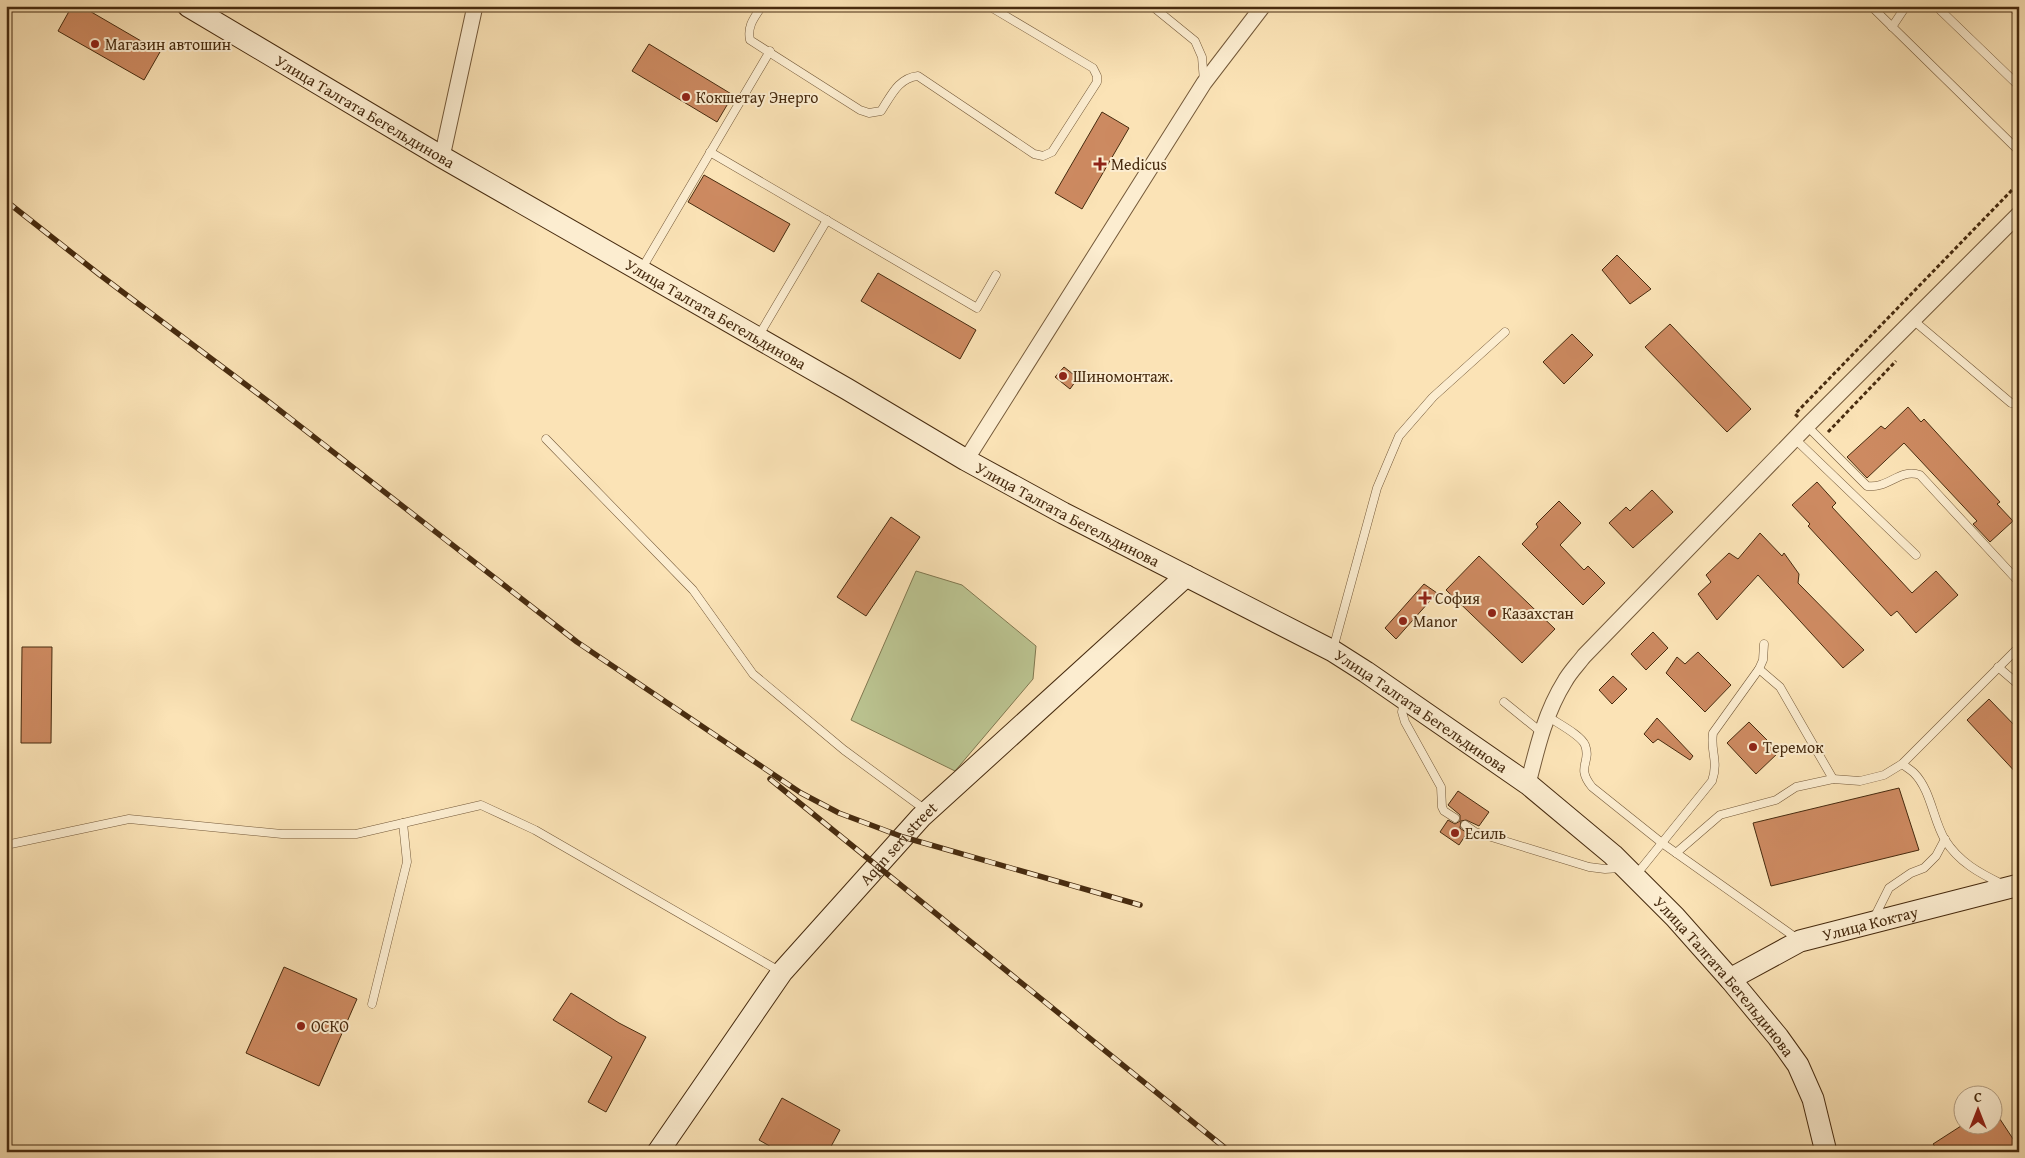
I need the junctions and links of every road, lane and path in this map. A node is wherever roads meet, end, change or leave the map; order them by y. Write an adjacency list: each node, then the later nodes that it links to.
1 (188, 6): 18 (street, Улица Талгата Бегельдинова)
2 (474, 6): 18 (street)
3 (762, 6): 13 (lane)
4 (989, 6): 13 (lane)
5 (1152, 6): 14 (lane)
6 (1263, 6): 14 (street)
7 (1871, 6): 12 (lane)
8 (1906, 6): 12 (lane)
9 (1936, 6): 15 (lane)
10 (2012, 6): 11 (lane)
11 (2019, 14)
12 (1892, 27): 16 (lane)
13 (770, 51): 17 (lane)
14 (1204, 83): 31 (street)
15 (2019, 86)
16 (2019, 151)
17 (710, 152): 21 (lane); 22 (lane)
18 (442, 157): 22 (street, Улица Талгата Бегельдинова)
19 (2019, 196): 28 (path)
20 (2019, 214): 24 (street)
21 (827, 220): 23 (lane); 26 (lane)
22 (640, 272): 26 (street, Улица Талгата Бегельдинова)
23 (996, 276)
24 (1913, 320): 27 (lane); 28 (street)
25 (1505, 332): 37 (lane)
26 (757, 338): 31 (street, Улица Талгата Бегельдинова)
27 (2019, 405)
28 (1807, 426): 30 (street); 34 (lane)
29 (546, 439): 48 (lane)
30 (1795, 439): 32 (lane); 43 (street)
31 (966, 460): 33 (street, Улица Талгата Бегельдинова)
32 (1916, 556)
33 (1186, 576): 37 (street, Улица Талгата Бегельдинова); 48 (street, Aqan seri street)
34 (2019, 582)
35 (1764, 644): 39 (lane)
36 (2019, 647): 38 (lane)
37 (1333, 651): 41 (street, Улица Талгата Бегельдинова)
38 (1998, 667): 40 (lane); 45 (lane)
39 (1759, 669): 46 (lane); 53 (lane)
40 (2019, 686)
41 (1404, 698): 47 (street, Улица Талгата Бегельдинова); 49 (lane)
42 (1504, 702): 44 (lane)
43 (1547, 716): 44 (street); 53 (lane)
44 (1541, 732): 47 (street)
45 (1902, 764): 46 (lane); 52 (lane)
46 (1833, 779): 55 (lane)
47 (1528, 784): 56 (street, Улица Талгата Бегельдинова)
48 (927, 812): 60 (street, Aqan seri street)
49 (1455, 818)
50 (404, 823): 54 (lane); 60 (lane); 62 (lane)
51 (1464, 825): 56 (lane)
52 (1945, 839): 57 (lane); 58 (lane)
53 (1662, 843): 55 (lane); 56 (lane)
54 (6, 845)
55 (1676, 853): 59 (lane)
56 (1630, 871): 61 (street, Улица Талгата Бегельдинова)
57 (2014, 886): 58 (street, Улица Коктау)
58 (1872, 922): 59 (street, Улица Коктау)
59 (1800, 941): 61 (street, Улица Коктау)
60 (782, 972): 63 (street, Aqan seri street)
61 (1730, 979): 64 (street, Улица Талгата Бегельдинова)
62 (372, 1004)
63 (658, 1152)
64 (1826, 1152)

